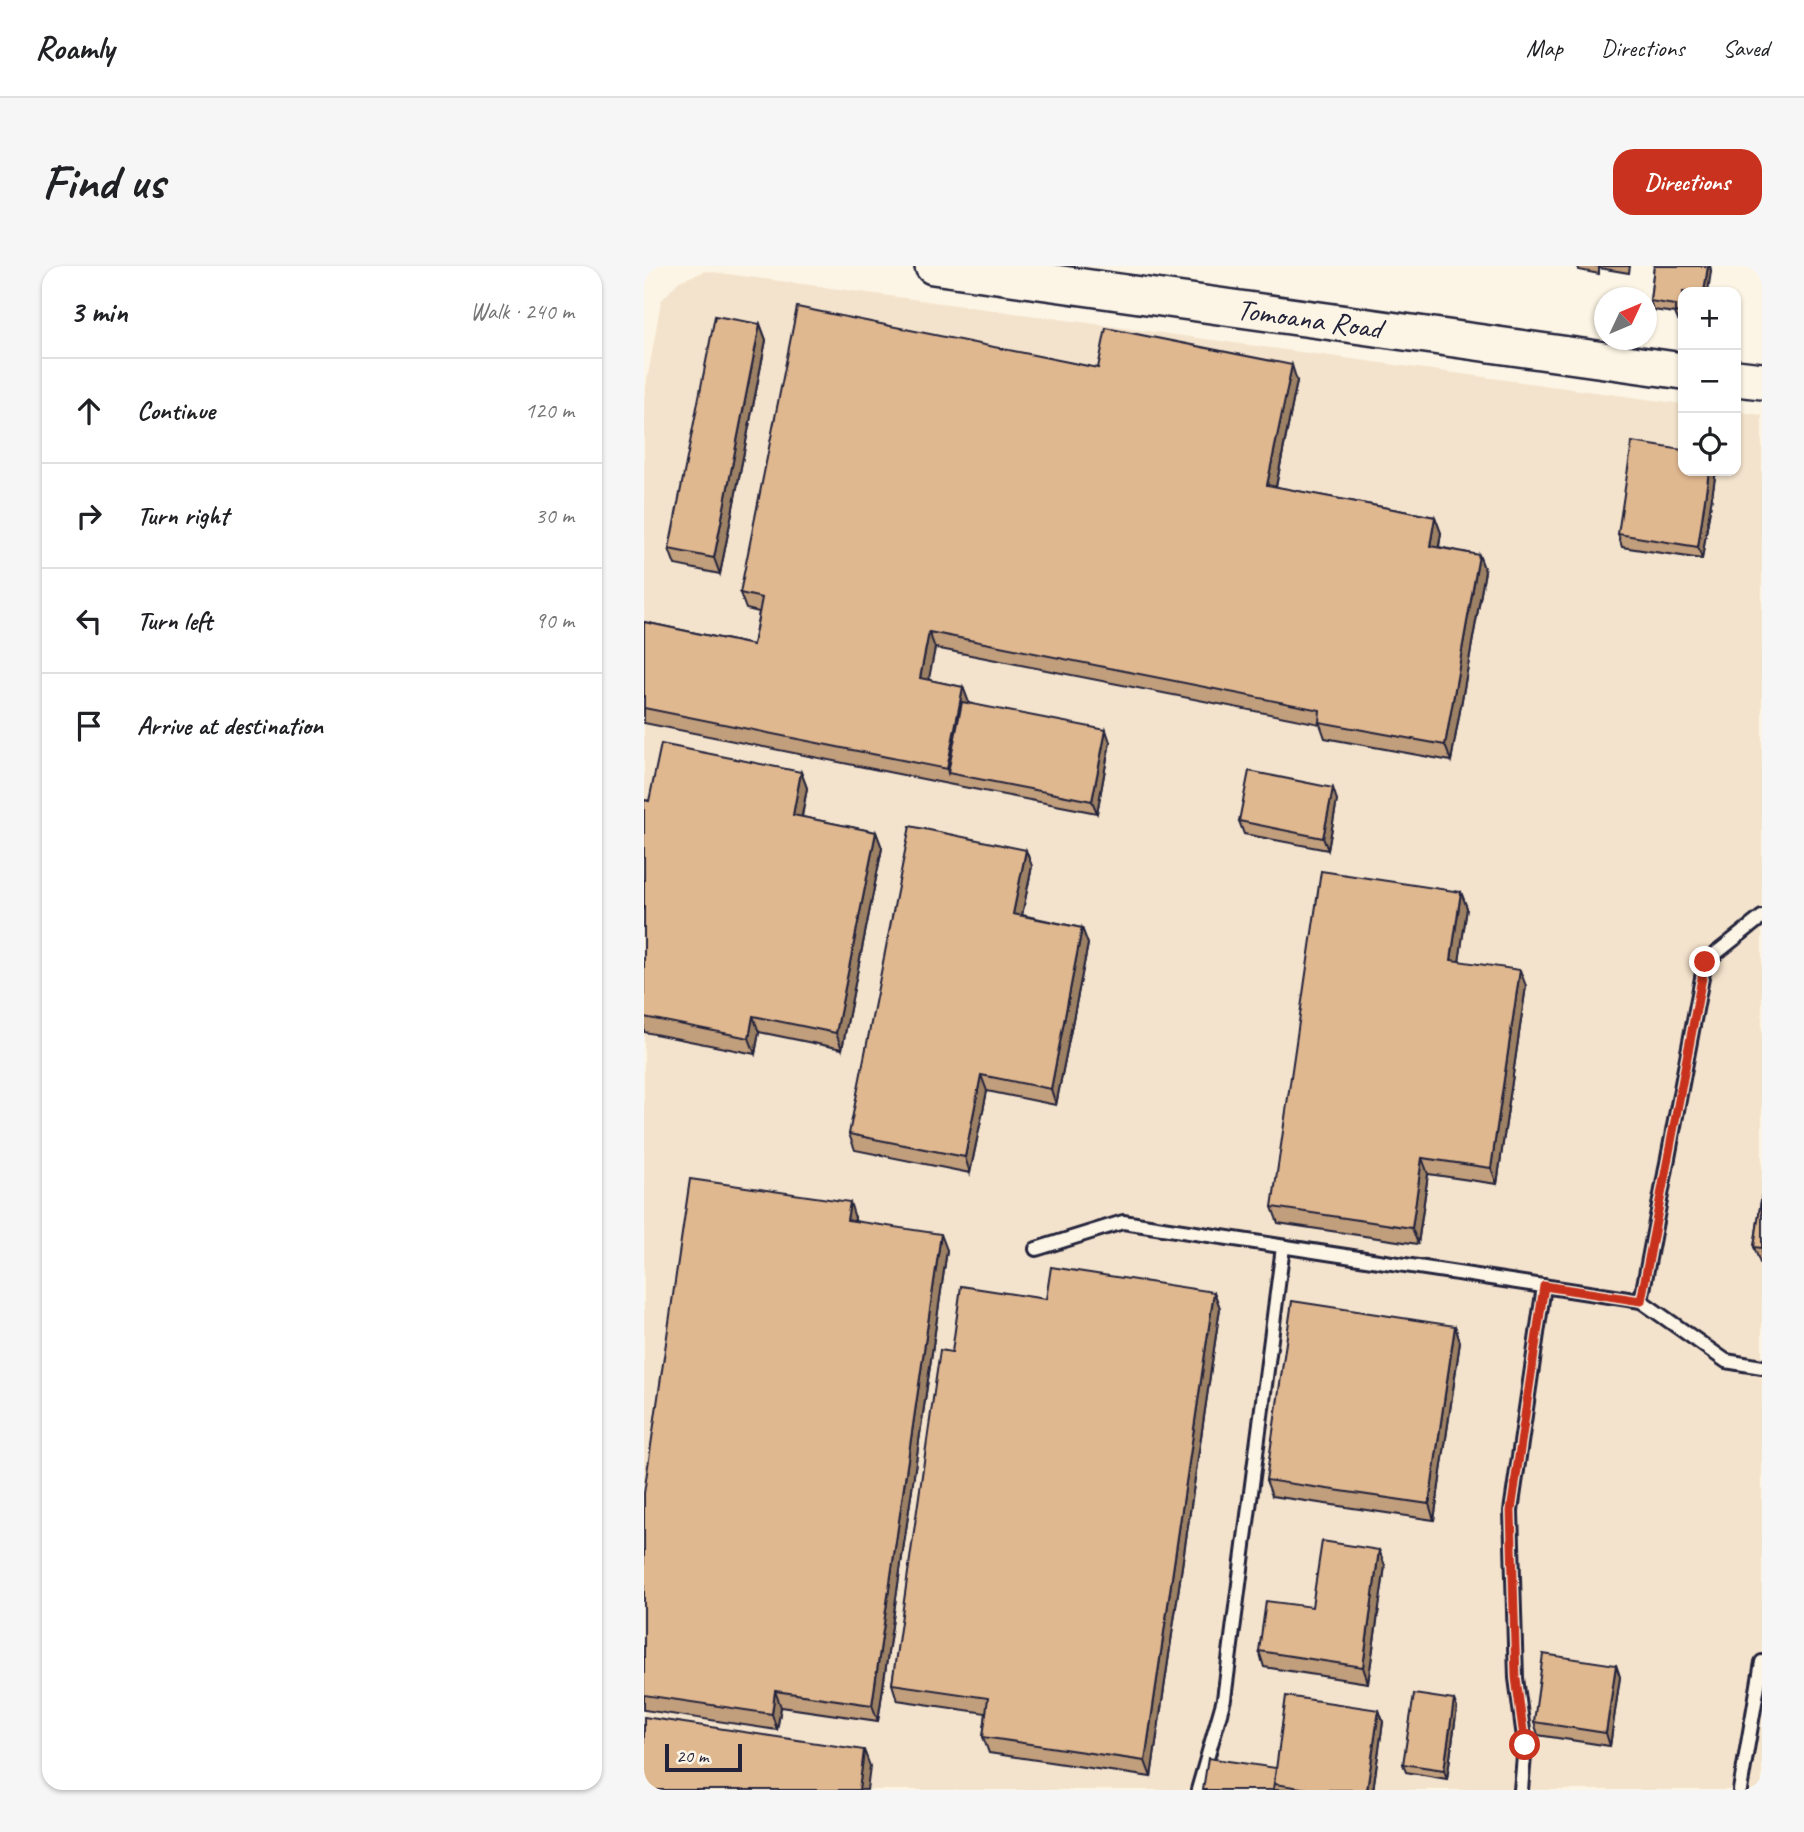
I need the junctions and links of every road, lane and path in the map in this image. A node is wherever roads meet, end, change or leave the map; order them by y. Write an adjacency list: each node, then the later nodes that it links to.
1 (933, 266): 2 (street, Tomoana Road)
2 (1678, 370)
3 (1741, 379): 4 (street)
4 (1762, 381)
5 (1762, 917): 9 (lane)
6 (1283, 1247): 7 (lane); 8 (lane); 12 (lane)
7 (1036, 1249)
8 (1544, 1286): 9 (lane); 13 (lane)
9 (1641, 1301): 10 (lane)
10 (1762, 1367)
11 (1762, 1662): 14 (lane)
12 (1198, 1790)
13 (1521, 1790)
14 (1740, 1790)

